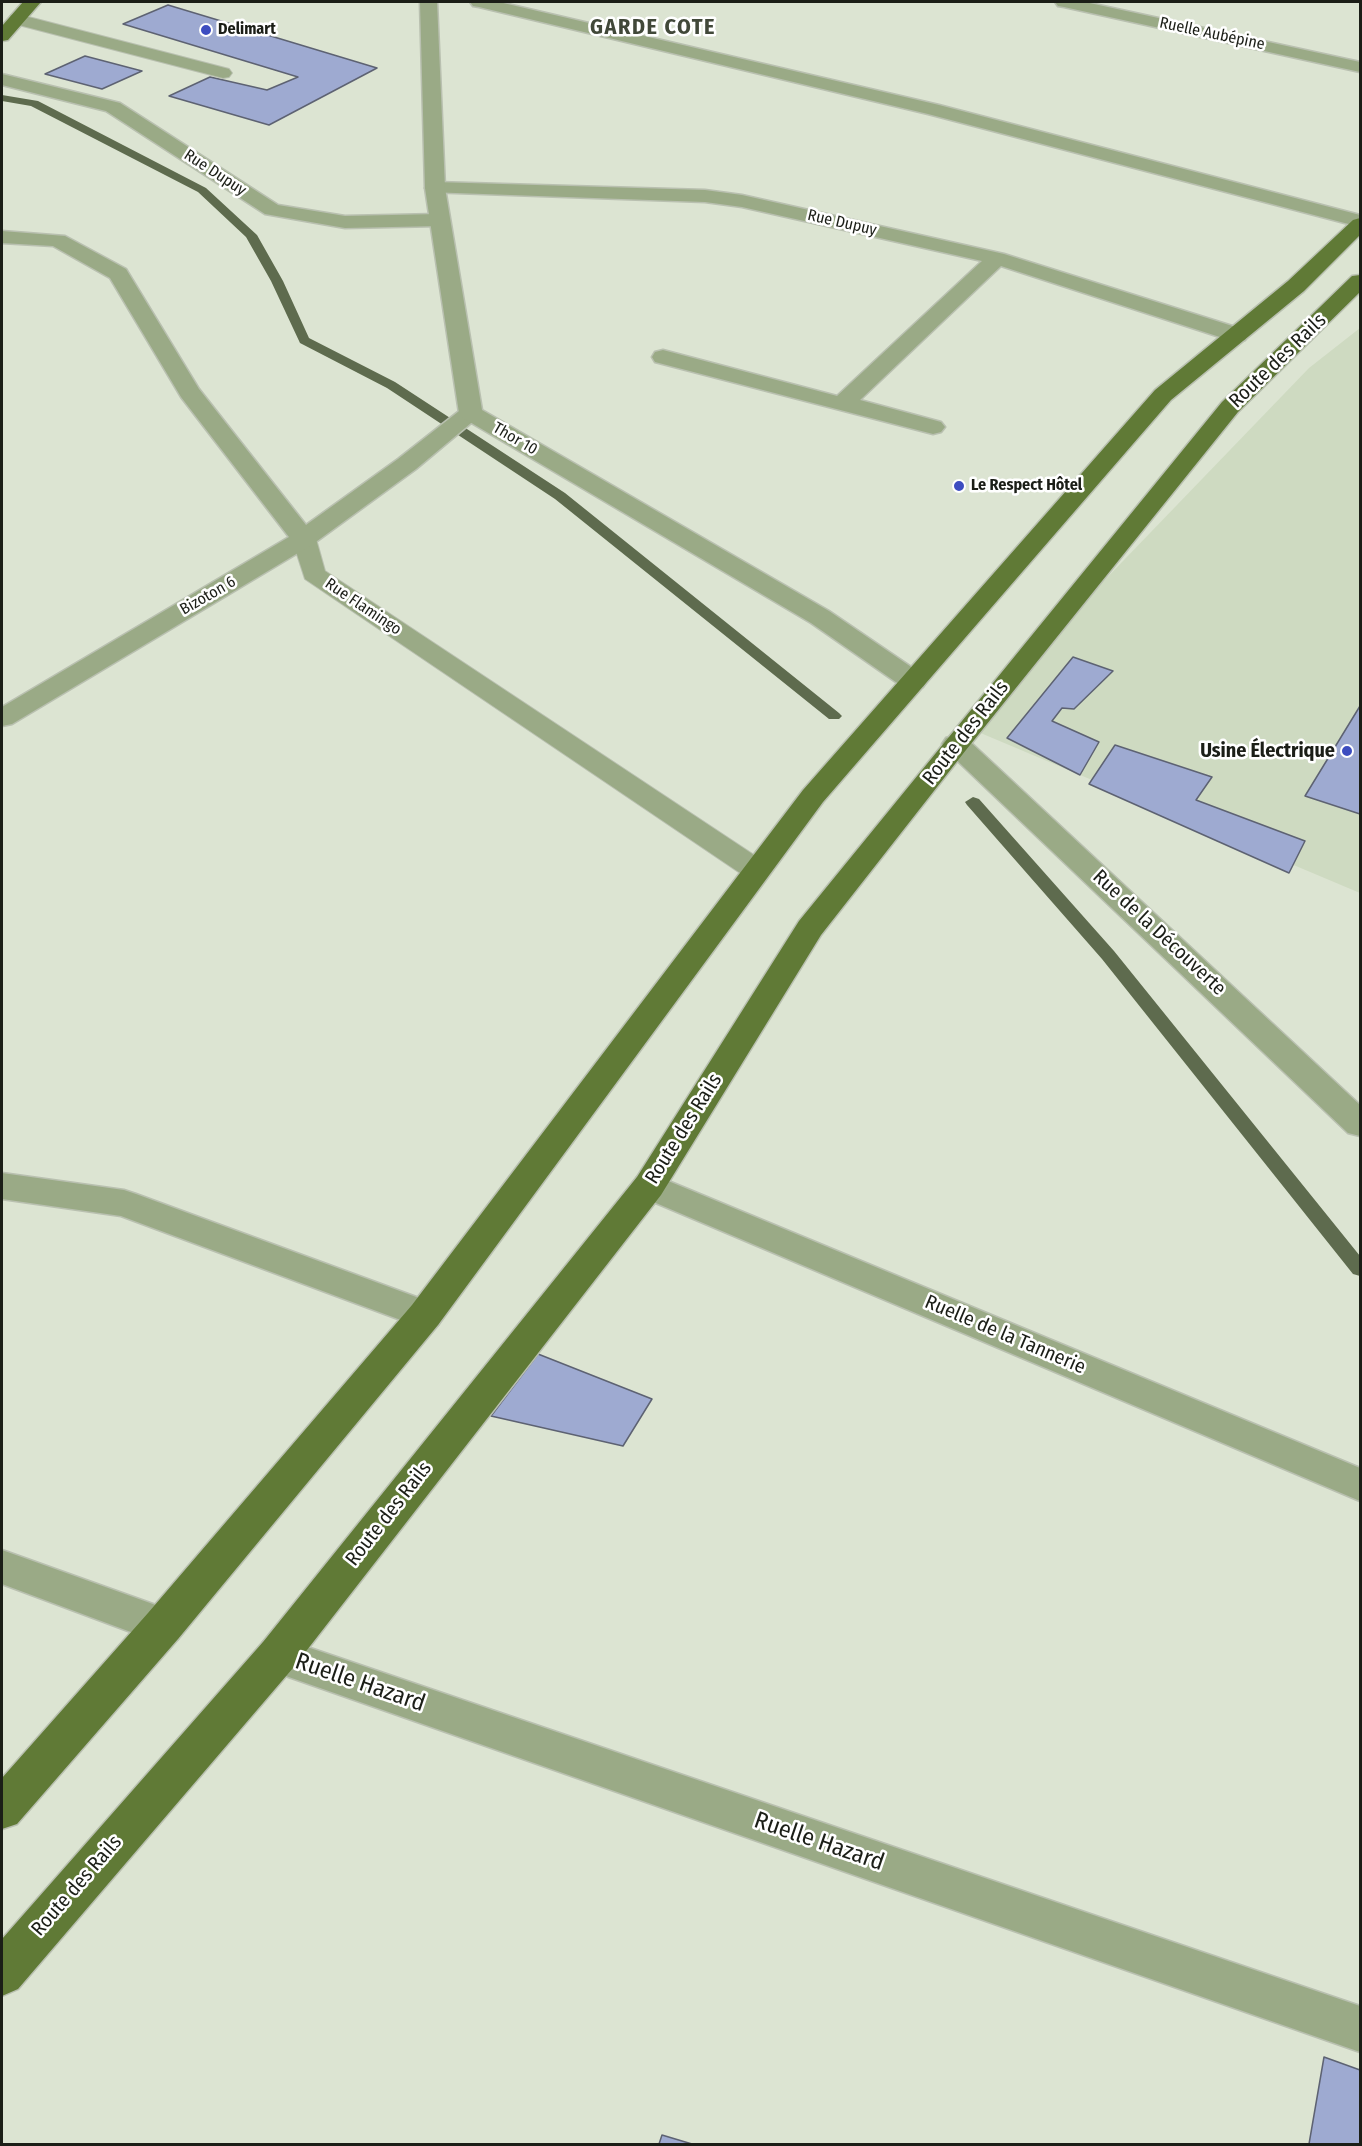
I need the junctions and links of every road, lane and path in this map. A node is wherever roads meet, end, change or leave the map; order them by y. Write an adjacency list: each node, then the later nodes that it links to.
1 (32, 2): 5 (main road)
2 (428, 2): 10 (street, Thor 10)
3 (479, 2): 12 (street)
4 (1064, 2): 7 (street, Ruelle Aubépine)
5 (16, 19): 6 (main road); 8 (lane)
6 (2, 36)
7 (1360, 67)
8 (223, 73)
9 (2, 80): 11 (street, Rue Dupuy)
10 (435, 188): 11 (street, Thor 10); 14 (street, Rue Dupuy)
11 (439, 220): 19 (street, Thor 10)
12 (1360, 222): 16 (main road)
13 (2, 237): 21 (street, Rue Flamingo)
14 (997, 258): 16 (street, Rue Dupuy); 18 (street)
15 (1360, 281): 24 (main road, Route des Rails)
16 (1237, 335): 22 (main road)
17 (663, 357): 18 (street)
18 (843, 404): 20 (street)
19 (471, 413): 21 (street, Bizoton 6); 22 (street, Thor 10)
20 (933, 427)
21 (304, 540): 23 (street, Bizoton 6); 25 (lane, Rue Flamingo)
22 (913, 681): 25 (main road)
23 (2, 718)
24 (956, 744): 26 (street, Rue de la Découverte); 28 (main road, Route des Rails)
25 (756, 870): 29 (main road)
26 (1359, 1121)
27 (2, 1186): 29 (street)
28 (649, 1186): 30 (street, Ruelle de la Tannerie); 33 (main road, Route des Rails)
29 (425, 1315): 32 (main road)
30 (1360, 1485)
31 (2, 1567): 32 (street)
32 (164, 1626): 34 (main road)
33 (278, 1655): 35 (main road, Route des Rails); 36 (street, Ruelle Hazard)
34 (2, 1809)
35 (2, 1973)
36 (1360, 2029)

